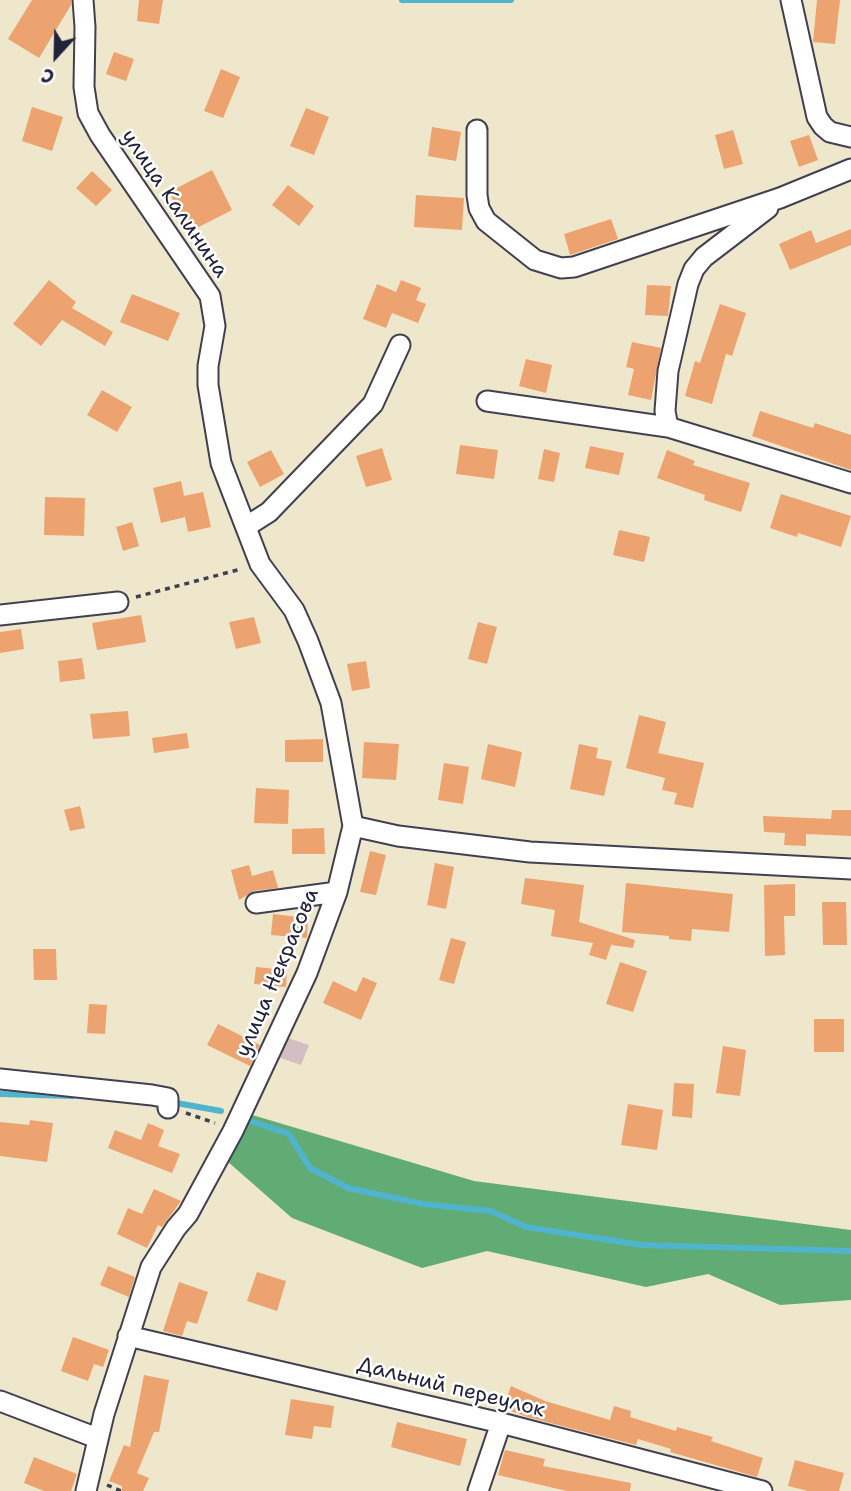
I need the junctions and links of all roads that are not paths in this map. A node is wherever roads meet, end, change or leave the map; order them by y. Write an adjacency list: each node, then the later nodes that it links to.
1 (83, 0): 11 (street, улица Калинина)
2 (791, 0): 4 (street)
3 (477, 130): 6 (street)
4 (851, 137)
5 (851, 169): 6 (street)
6 (780, 198): 9 (street)
7 (400, 345): 11 (street)
8 (487, 401): 9 (street)
9 (668, 426): 10 (street)
10 (851, 483)
11 (247, 526): 14 (street, улица Калинина)
12 (118, 602): 13 (street)
13 (0, 615)
14 (353, 827): 15 (street); 16 (street, улица Некрасова)
15 (851, 869)
16 (337, 892): 17 (street); 20 (street, улица Некрасова)
17 (256, 903)
18 (0, 1079): 19 (street)
19 (168, 1103)
20 (128, 1336): 22 (street, Дальний переулок); 23 (street, улица Некрасова)
21 (0, 1401): 23 (street)
22 (501, 1423): 25 (street); 26 (street, Дальний переулок)
23 (97, 1438): 24 (street, улица Некрасова)
24 (88, 1484)
25 (478, 1491)
26 (762, 1491)

